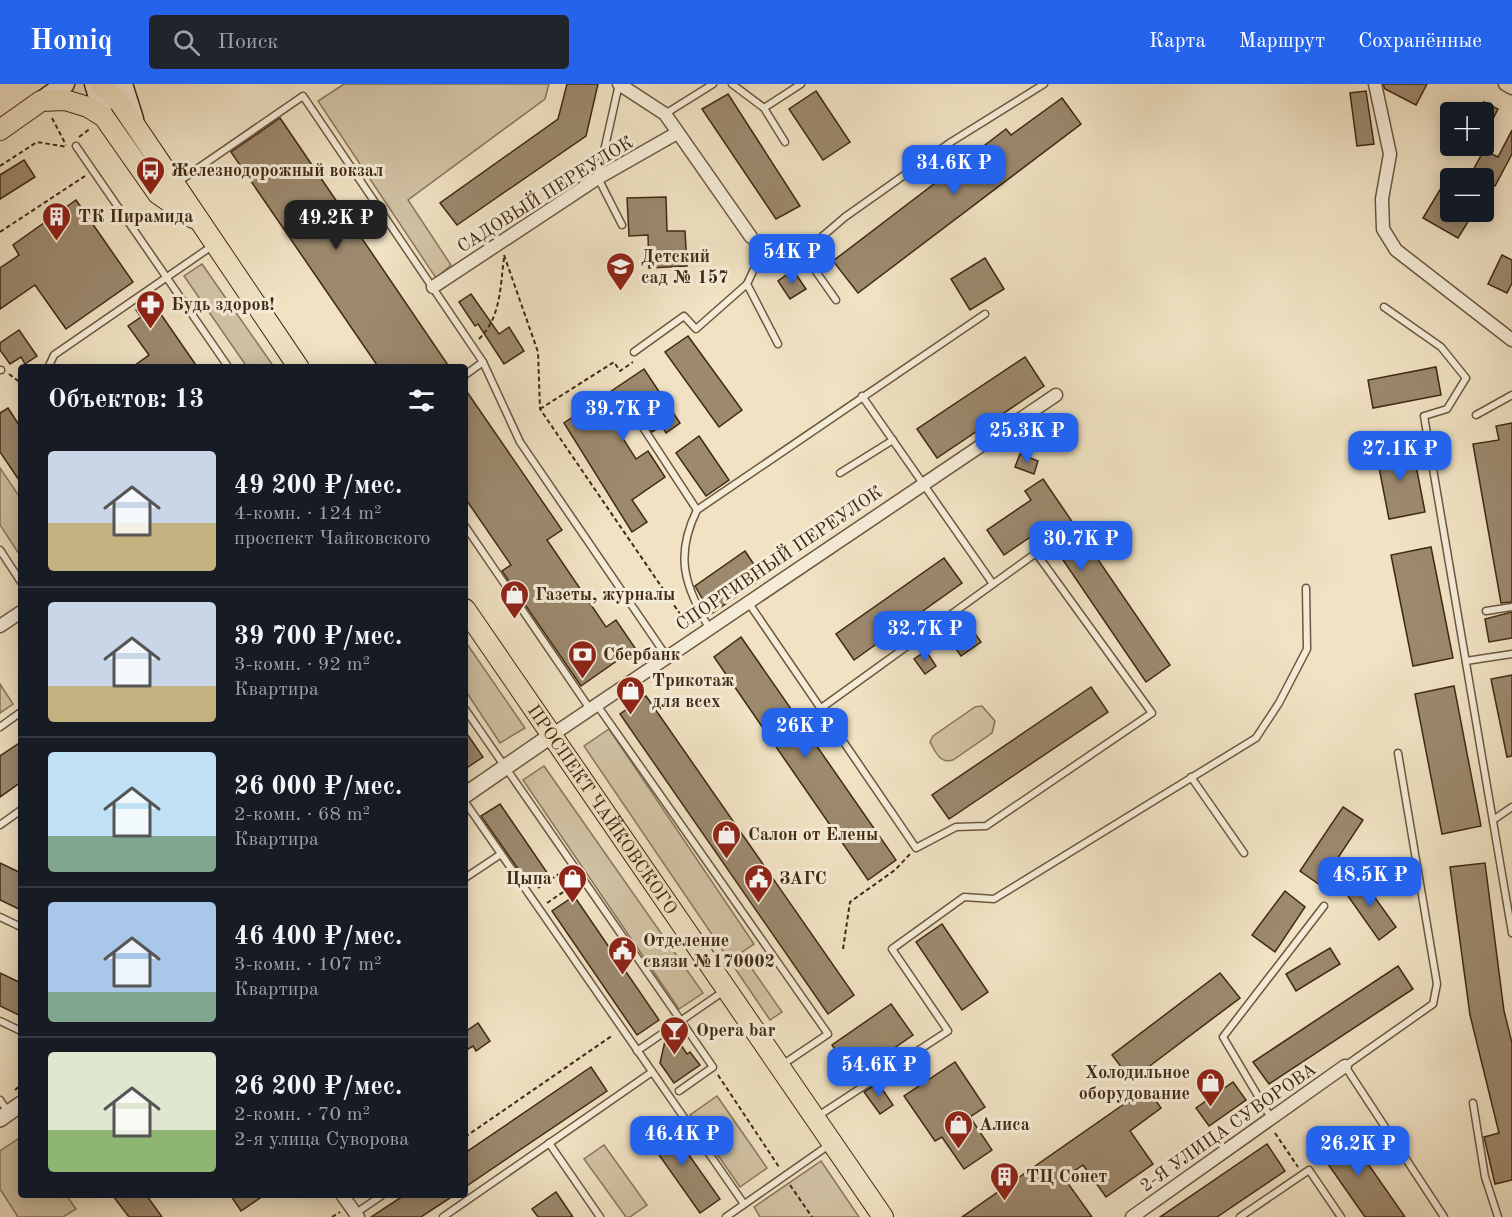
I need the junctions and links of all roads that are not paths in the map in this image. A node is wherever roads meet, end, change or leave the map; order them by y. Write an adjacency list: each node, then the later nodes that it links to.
1 (65, 84): 13 (main road)
2 (94, 84): 17 (main road)
3 (100, 84): 18 (main road)
4 (123, 84): 18 (main road)
5 (620, 84): 15 (street); 23 (lane)
6 (713, 84): 15 (lane)
7 (732, 84): 14 (lane)
8 (801, 84): 14 (lane)
9 (1044, 84): 29 (lane)
10 (1375, 84): 37 (street)
11 (1505, 84): 12 (street)
12 (1512, 88)
13 (43, 92): 16 (main road); 17 (main road); 19 (main road)
14 (764, 108): 21 (lane)
15 (665, 114): 20 (street)
16 (0, 115)
17 (104, 117): 25 (main road)
18 (137, 127): 24 (main road)
19 (0, 130)
20 (677, 133): 23 (street, САДОВЫЙ ПЕРЕУЛОК); 27 (street)
21 (785, 142)
22 (76, 146): 31 (lane)
23 (598, 178): 26 (lane); 33 (street, САДОВЫЙ ПЕРЕУЛОК)
24 (175, 184): 25 (main road); 33 (lane)
25 (202, 224): 28 (main road)
26 (622, 225)
27 (751, 237): 30 (lane)
28 (215, 243): 31 (lane); 43 (main road)
29 (803, 253): 30 (lane); 34 (lane)
30 (761, 254): 32 (lane)
31 (166, 277): 41 (lane); 42 (lane)
32 (747, 284): 38 (lane); 39 (lane)
33 (433, 287): 40 (lane)
34 (836, 300)
35 (1384, 307): 68 (lane)
36 (985, 314): 47 (lane)
37 (1512, 340)
38 (778, 344)
39 (634, 352)
40 (483, 362): 44 (lane); 67 (lane)
41 (50, 364)
42 (226, 364)
43 (296, 364)
44 (468, 373)
45 (1056, 395): 52 (street, СПОРТИВНЫЙ ПЕРЕУЛОК)
46 (1512, 395): 48 (lane)
47 (862, 396): 50 (lane); 53 (lane)
48 (1476, 415)
49 (642, 426): 53 (lane)
50 (893, 440): 51 (lane); 52 (lane)
51 (840, 473)
52 (923, 484): 57 (lane); 59 (street, СПОРТИВНЫЙ ПЕРЕУЛОК)
53 (698, 510): 65 (lane)
54 (468, 530): 69 (lane)
55 (0, 550): 56 (lane)
56 (18, 577)
57 (993, 584): 70 (lane); 70 (lane)
58 (1306, 588): 77 (lane)
59 (748, 602): 65 (street, СПОРТИВНЫЙ ПЕРЕУЛОК); 70 (lane)
60 (1512, 607): 61 (lane)
61 (1486, 610)
62 (468, 613): 74 (main road, ПРОСПЕКТ ЧАЙКОВСКОГО)
63 (18, 614): 64 (street)
64 (0, 626)
65 (709, 628): 67 (street, СПОРТИВНЫЙ ПЕРЕУЛОК)
66 (1512, 654): 68 (lane)
67 (667, 657): 69 (street, СПОРТИВНЫЙ ПЕРЕУЛОК)
68 (1466, 661): 82 (lane)
69 (593, 706): 74 (street, СПОРТИВНЫЙ ПЕРЕУЛОК); 97 (lane)
70 (820, 709)
71 (468, 713): 76 (lane)
72 (18, 714): 73 (lane)
73 (0, 727)
74 (552, 735): 76 (street, СПОРТИВНЫЙ ПЕРЕУЛОК); 91 (main road, ПРОСПЕКТ ЧАЙКОВСКОГО)
75 (1398, 753): 96 (lane)
76 (505, 767): 78 (street, СПОРТИВНЫЙ ПЕРЕУЛОК); 92 (lane)
77 (1191, 777): 84 (lane); 101 (lane)
78 (468, 793)
79 (468, 806): 85 (lane)
80 (1512, 807): 82 (lane)
81 (18, 812): 83 (lane)
82 (1493, 820): 90 (lane)
83 (0, 825)
84 (1244, 853)
85 (501, 854): 86 (lane); 95 (lane)
86 (468, 876)
87 (1324, 906): 102 (lane)
88 (0, 917): 89 (lane)
89 (18, 926)
90 (1512, 933)
91 (727, 989): 92 (lane); 97 (main road, ПРОСПЕКТ ЧАЙКОВСКОГО)
92 (681, 1021): 95 (lane); 99 (lane)
93 (0, 1022): 94 (lane)
94 (18, 1030)
95 (637, 1051): 98 (lane)
96 (1345, 1066): 102 (street, 2-Я УЛИЦА СУВОРОВА); 116 (lane)
97 (780, 1067): 101 (main road, ПРОСПЕКТ ЧАЙКОВСКОГО)
98 (652, 1072): 103 (lane); 107 (lane)
99 (679, 1091)
100 (1473, 1102): 117 (lane)
101 (815, 1118): 104 (main road, ПРОСПЕКТ ЧАЙКОВСКОГО)
102 (1271, 1118): 113 (street, 2-Я УЛИЦА СУВОРОВА)
103 (549, 1143): 109 (lane); 110 (lane)
104 (832, 1143): 107 (lane); 112 (main road, ПРОСПЕКТ ЧАЙКОВСКОГО)
105 (344, 1198): 108 (street)
106 (378, 1198): 108 (lane)
107 (744, 1204): 111 (lane)
108 (357, 1215)
109 (443, 1217)
110 (600, 1217)
111 (726, 1217)
112 (883, 1217)
113 (1132, 1217)
114 (1240, 1217): 115 (lane)
115 (1341, 1217)
116 (1444, 1217)
117 (1498, 1217)

